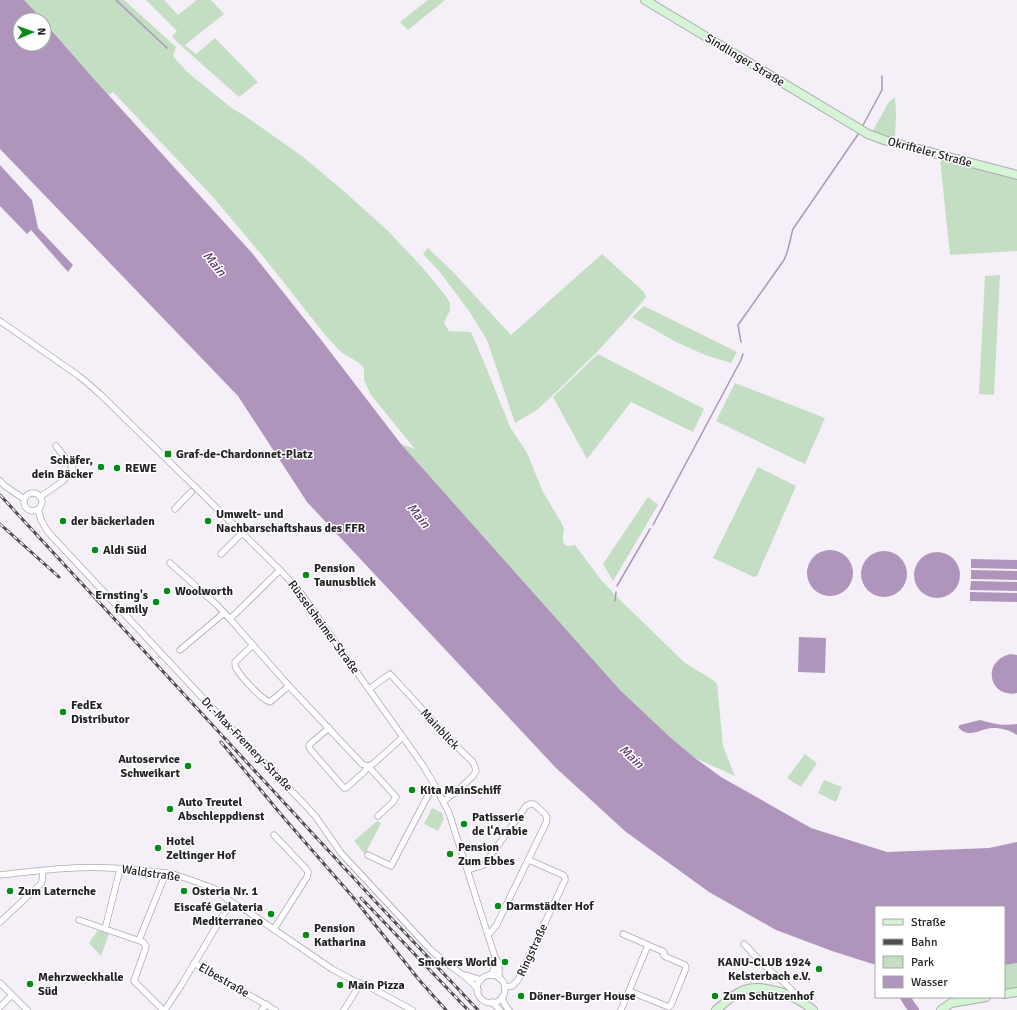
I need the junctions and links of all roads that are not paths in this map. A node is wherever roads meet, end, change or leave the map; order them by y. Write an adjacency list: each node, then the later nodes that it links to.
1 (645, 0): 2 (street, Sindlinger Straße)
2 (846, 121): 3 (street, Okrifteler Straße)
3 (1017, 175)
4 (0, 321): 12 (street, Rüsselsheimer Straße)
5 (56, 446): 8 (street)
6 (0, 481): 9 (street)
7 (191, 492): 11 (street)
8 (40, 498): 9 (street); 10 (street)
9 (24, 499): 10 (street)
10 (38, 509): 48 (street, Dr.-Max-Fremery-Straße)
11 (175, 509)
12 (242, 533): 13 (street); 15 (street, Rüsselsheimer Straße)
13 (221, 554)
14 (170, 562): 16 (street)
15 (280, 570): 17 (street); 21 (street, Rüsselsheimer Straße)
16 (224, 613): 17 (street); 19 (street)
17 (230, 619): 18 (street)
18 (253, 645): 20 (street); 20 (street)
19 (180, 650)
20 (289, 686): 22 (street)
21 (369, 689): 23 (street, Rüsselsheimer Straße); 26 (street, Mainblick)
22 (328, 728): 24 (street); 24 (street)
23 (403, 737): 24 (street); 25 (street, Rüsselsheimer Straße)
24 (368, 766): 27 (street)
25 (434, 784): 26 (street, Rüsselsheimer Straße); 29 (street)
26 (444, 801): 32 (street, Rüsselsheimer Straße)
27 (378, 816)
28 (274, 835): 40 (street)
29 (368, 855)
30 (529, 860): 32 (street); 42 (street); 54 (street, Ringstraße)
31 (120, 869): 33 (street, Waldstraße); 34 (street, Waldstraße); 39 (street)
32 (468, 870): 42 (street, Rüsselsheimer Straße)
33 (43, 871): 35 (street, Waldstraße); 38 (street)
34 (166, 873): 36 (street, Waldstraße); 43 (street)
35 (0, 875)
36 (231, 902): 40 (street, Waldstraße); 47 (street)
37 (79, 920): 39 (street)
38 (0, 922)
39 (105, 929): 43 (street)
40 (274, 929): 53 (street, Waldstraße)
41 (623, 934): 45 (street)
42 (488, 935): 46 (street, Rüsselsheimer Straße)
43 (139, 940): 67 (street)
44 (744, 944): 62 (street)
45 (648, 945): 56 (street); 56 (street)
46 (495, 957): 49 (street); 50 (street, Rüsselsheimer Straße)
47 (194, 963): 65 (street, Elbestraße); 67 (street)
48 (462, 973): 51 (street, Dr.-Max-Fremery-Straße); 55 (street, Dr.-Max-Fremery-Straße)
49 (488, 975): 50 (street); 51 (street)
50 (499, 978): 54 (street)
51 (481, 980): 55 (street)
52 (0, 983): 59 (street)
53 (360, 984): 69 (street); 70 (street, Waldstraße)
54 (505, 987): 60 (street)
55 (478, 990): 63 (street)
56 (629, 991): 73 (street)
57 (1017, 992): 58 (street)
58 (1005, 994)
59 (12, 995): 64 (street); 66 (street)
60 (502, 997): 63 (street); 72 (street)
61 (980, 998): 76 (street)
62 (799, 1001): 74 (street); 75 (street)
63 (492, 1002): 71 (street)
64 (0, 1007)
65 (264, 1007): 68 (street, Elbestraße)
66 (27, 1010)
67 (164, 1010)
68 (275, 1010)
69 (344, 1010)
70 (412, 1010)
71 (500, 1010)
72 (509, 1010)
73 (621, 1010)
74 (716, 1010)
75 (813, 1010)
76 (941, 1010)

